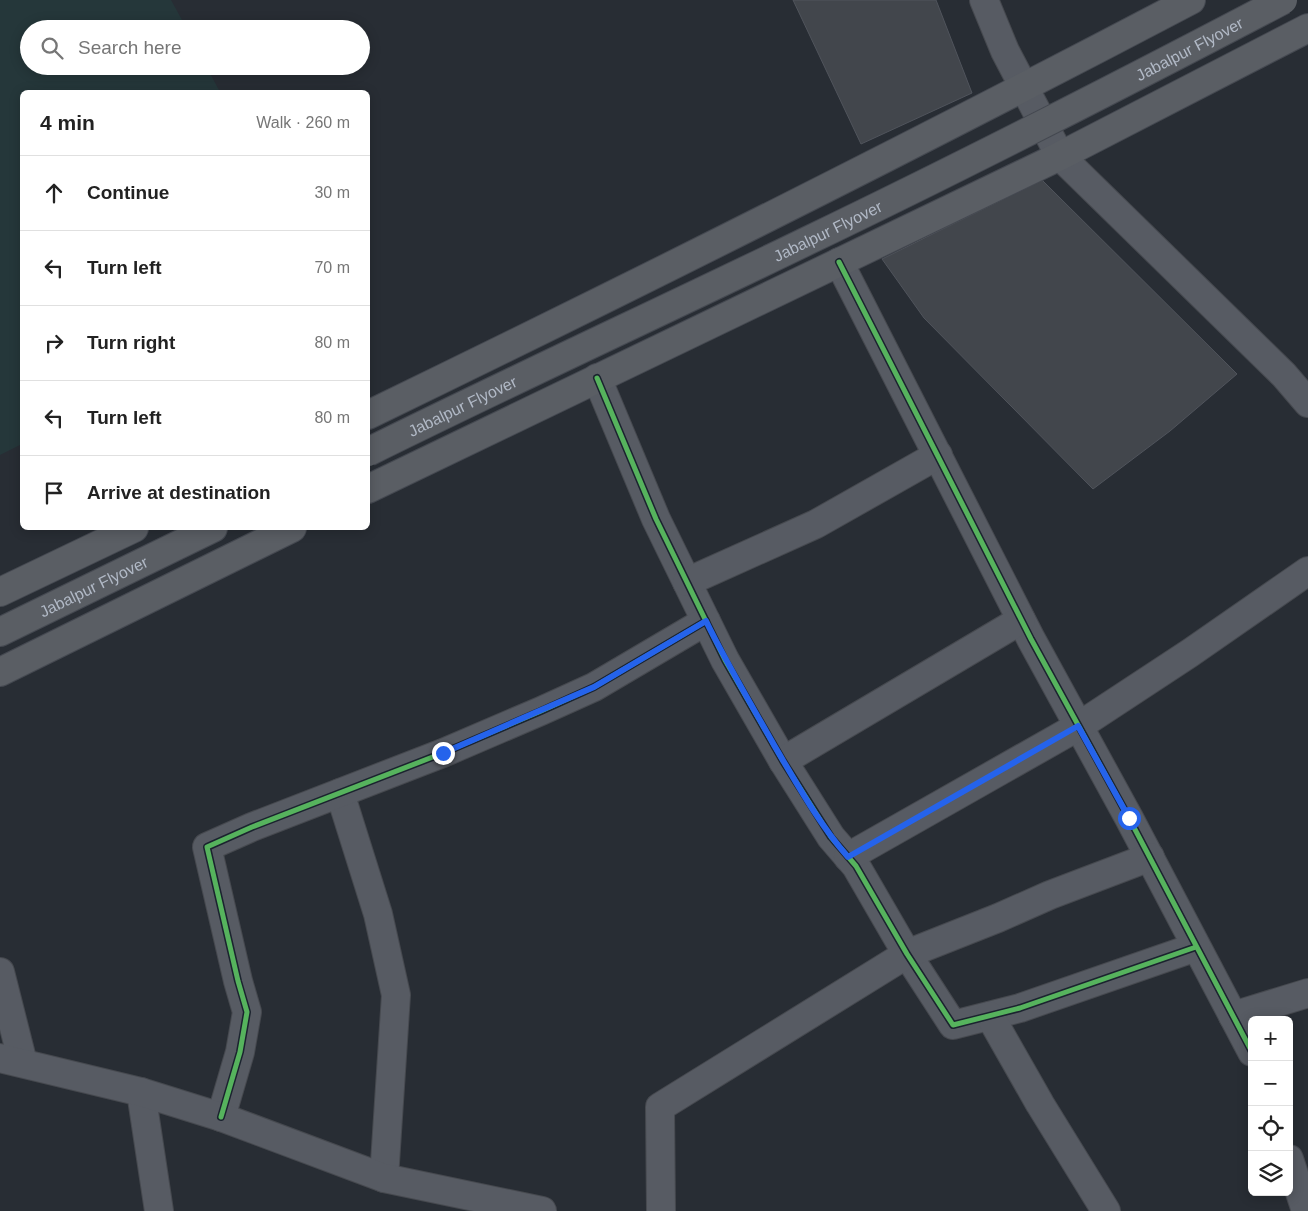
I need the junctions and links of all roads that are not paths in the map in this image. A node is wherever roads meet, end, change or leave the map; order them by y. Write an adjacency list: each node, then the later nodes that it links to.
1 (984, 0): 5 (street)
2 (1191, 0): 5 (main road)
3 (1282, 0): 11 (main road, Jabalpur Flyover, bridge)
4 (1308, 28): 6 (main road)
5 (1024, 87): 6 (street); 10 (main road)
6 (1060, 156): 7 (main road); 9 (street)
7 (839, 262): 8 (main road); 12 (street)
8 (597, 378): 13 (main road); 19 (street)
9 (1308, 403)
10 (379, 409): 13 (main road)
11 (370, 451)
12 (938, 455): 19 (street); 21 (street)
13 (417, 464): 14 (main road)
14 (370, 488)
15 (130, 530): 20 (main road)
16 (209, 530): 23 (main road, Jabalpur Flyover)
17 (288, 530): 24 (main road)
18 (1308, 571): 25 (street)
19 (687, 582): 22 (street)
20 (0, 592)
21 (1021, 620): 25 (street); 26 (street)
22 (706, 621): 26 (street); 27 (street)
23 (0, 632)
24 (0, 672)
25 (1078, 726): 28 (street); 29 (street)
26 (783, 761): 28 (street)
27 (340, 793): 39 (street); 41 (street)
28 (848, 857): 31 (street)
29 (1150, 857): 30 (street); 31 (street)
30 (1196, 947): 34 (street); 35 (street)
31 (907, 954): 34 (street); 44 (street)
32 (0, 972): 37 (street)
33 (1308, 993): 35 (street)
34 (990, 1016): 45 (street)
35 (1233, 1016): 36 (street)
36 (1248, 1044)
37 (11, 1060): 38 (street)
38 (141, 1092): 39 (street); 42 (street)
39 (222, 1117): 41 (street)
40 (1293, 1171): 46 (street)
41 (384, 1178): 43 (street)
42 (159, 1211)
43 (542, 1211)
44 (661, 1211)
45 (1106, 1211)
46 (1306, 1211)

